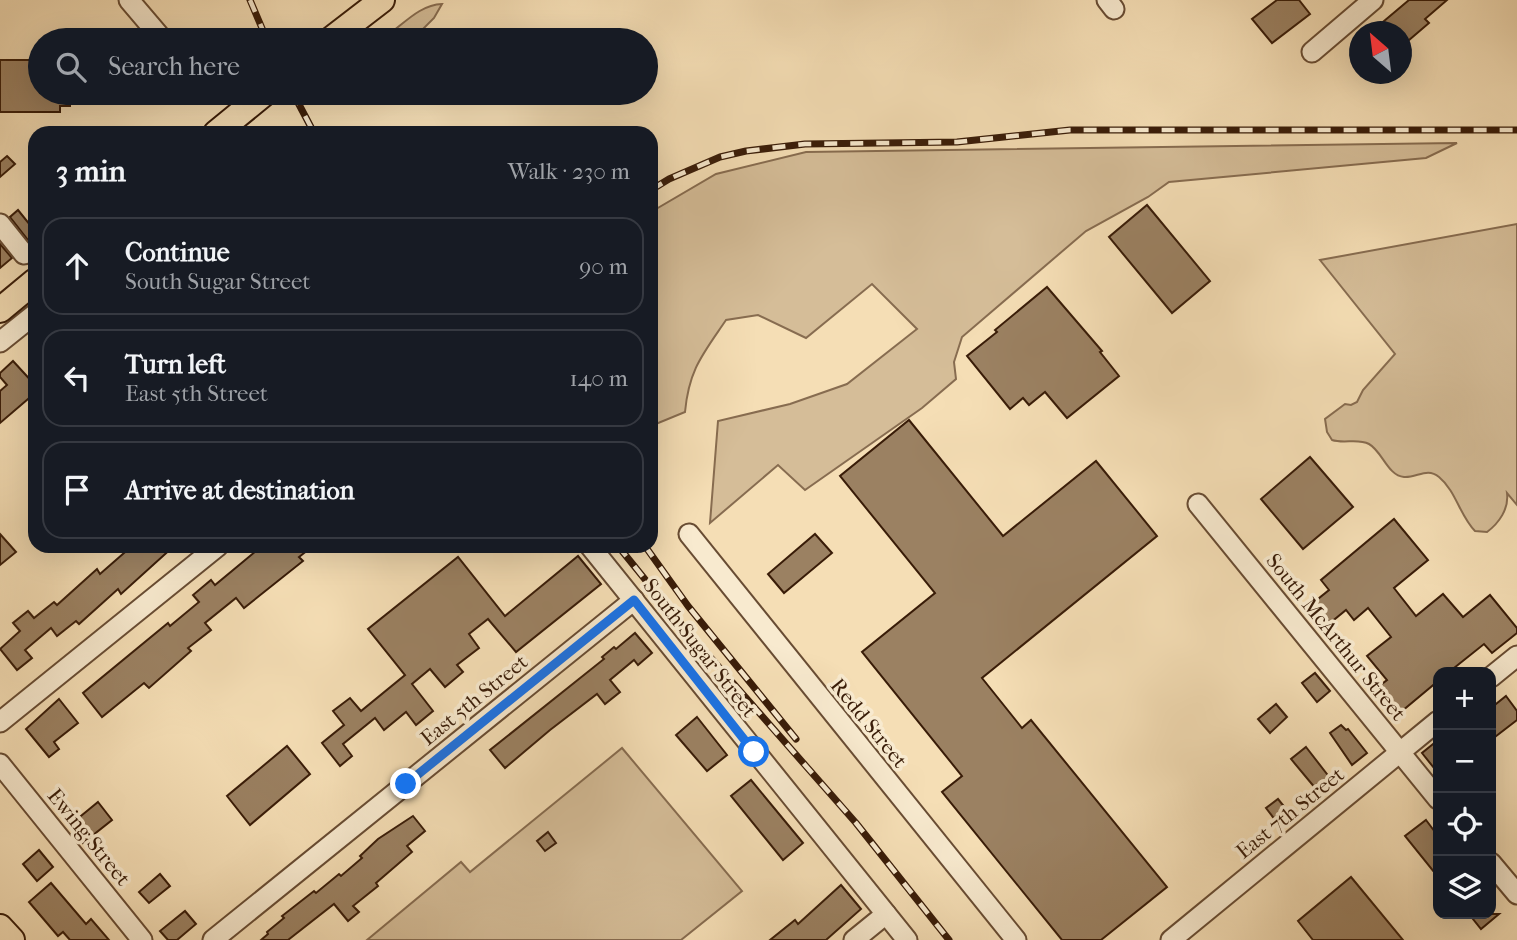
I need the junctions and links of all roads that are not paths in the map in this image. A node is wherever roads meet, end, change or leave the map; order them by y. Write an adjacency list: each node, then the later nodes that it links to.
1 (129, 0): 4 (street)
2 (382, 0): 5 (main road)
3 (1373, 0): 6 (street)
4 (153, 28)
5 (346, 28)
6 (1312, 52)
7 (250, 105): 8 (main road)
8 (225, 126)
9 (0, 224): 10 (street)
10 (24, 254)
11 (28, 287): 12 (main road)
12 (0, 310)
13 (28, 320): 14 (street)
14 (0, 342)
15 (1198, 504): 24 (street, South McArthur Street)
16 (689, 534): 36 (street, Redd Street)
17 (209, 553): 22 (street)
18 (596, 553): 19 (street, South Sugar Street)
19 (634, 600): 29 (street, South Sugar Street); 33 (street, East 5th Street)
20 (1517, 656): 21 (street)
21 (1496, 673)
22 (0, 722)
23 (1433, 725): 24 (street, East 7th Street)
24 (1399, 753): 26 (street, South McArthur Street); 37 (street, East 7th Street)
25 (0, 764): 32 (street, Ewing Street)
26 (1433, 793)
27 (1496, 869): 28 (street)
28 (1517, 894)
29 (886, 914): 34 (street); 35 (street, South Sugar Street)
30 (0, 927): 31 (main road)
31 (12, 940)
32 (142, 940)
33 (213, 940)
34 (854, 940)
35 (907, 940)
36 (1016, 940)
37 (1171, 940)

